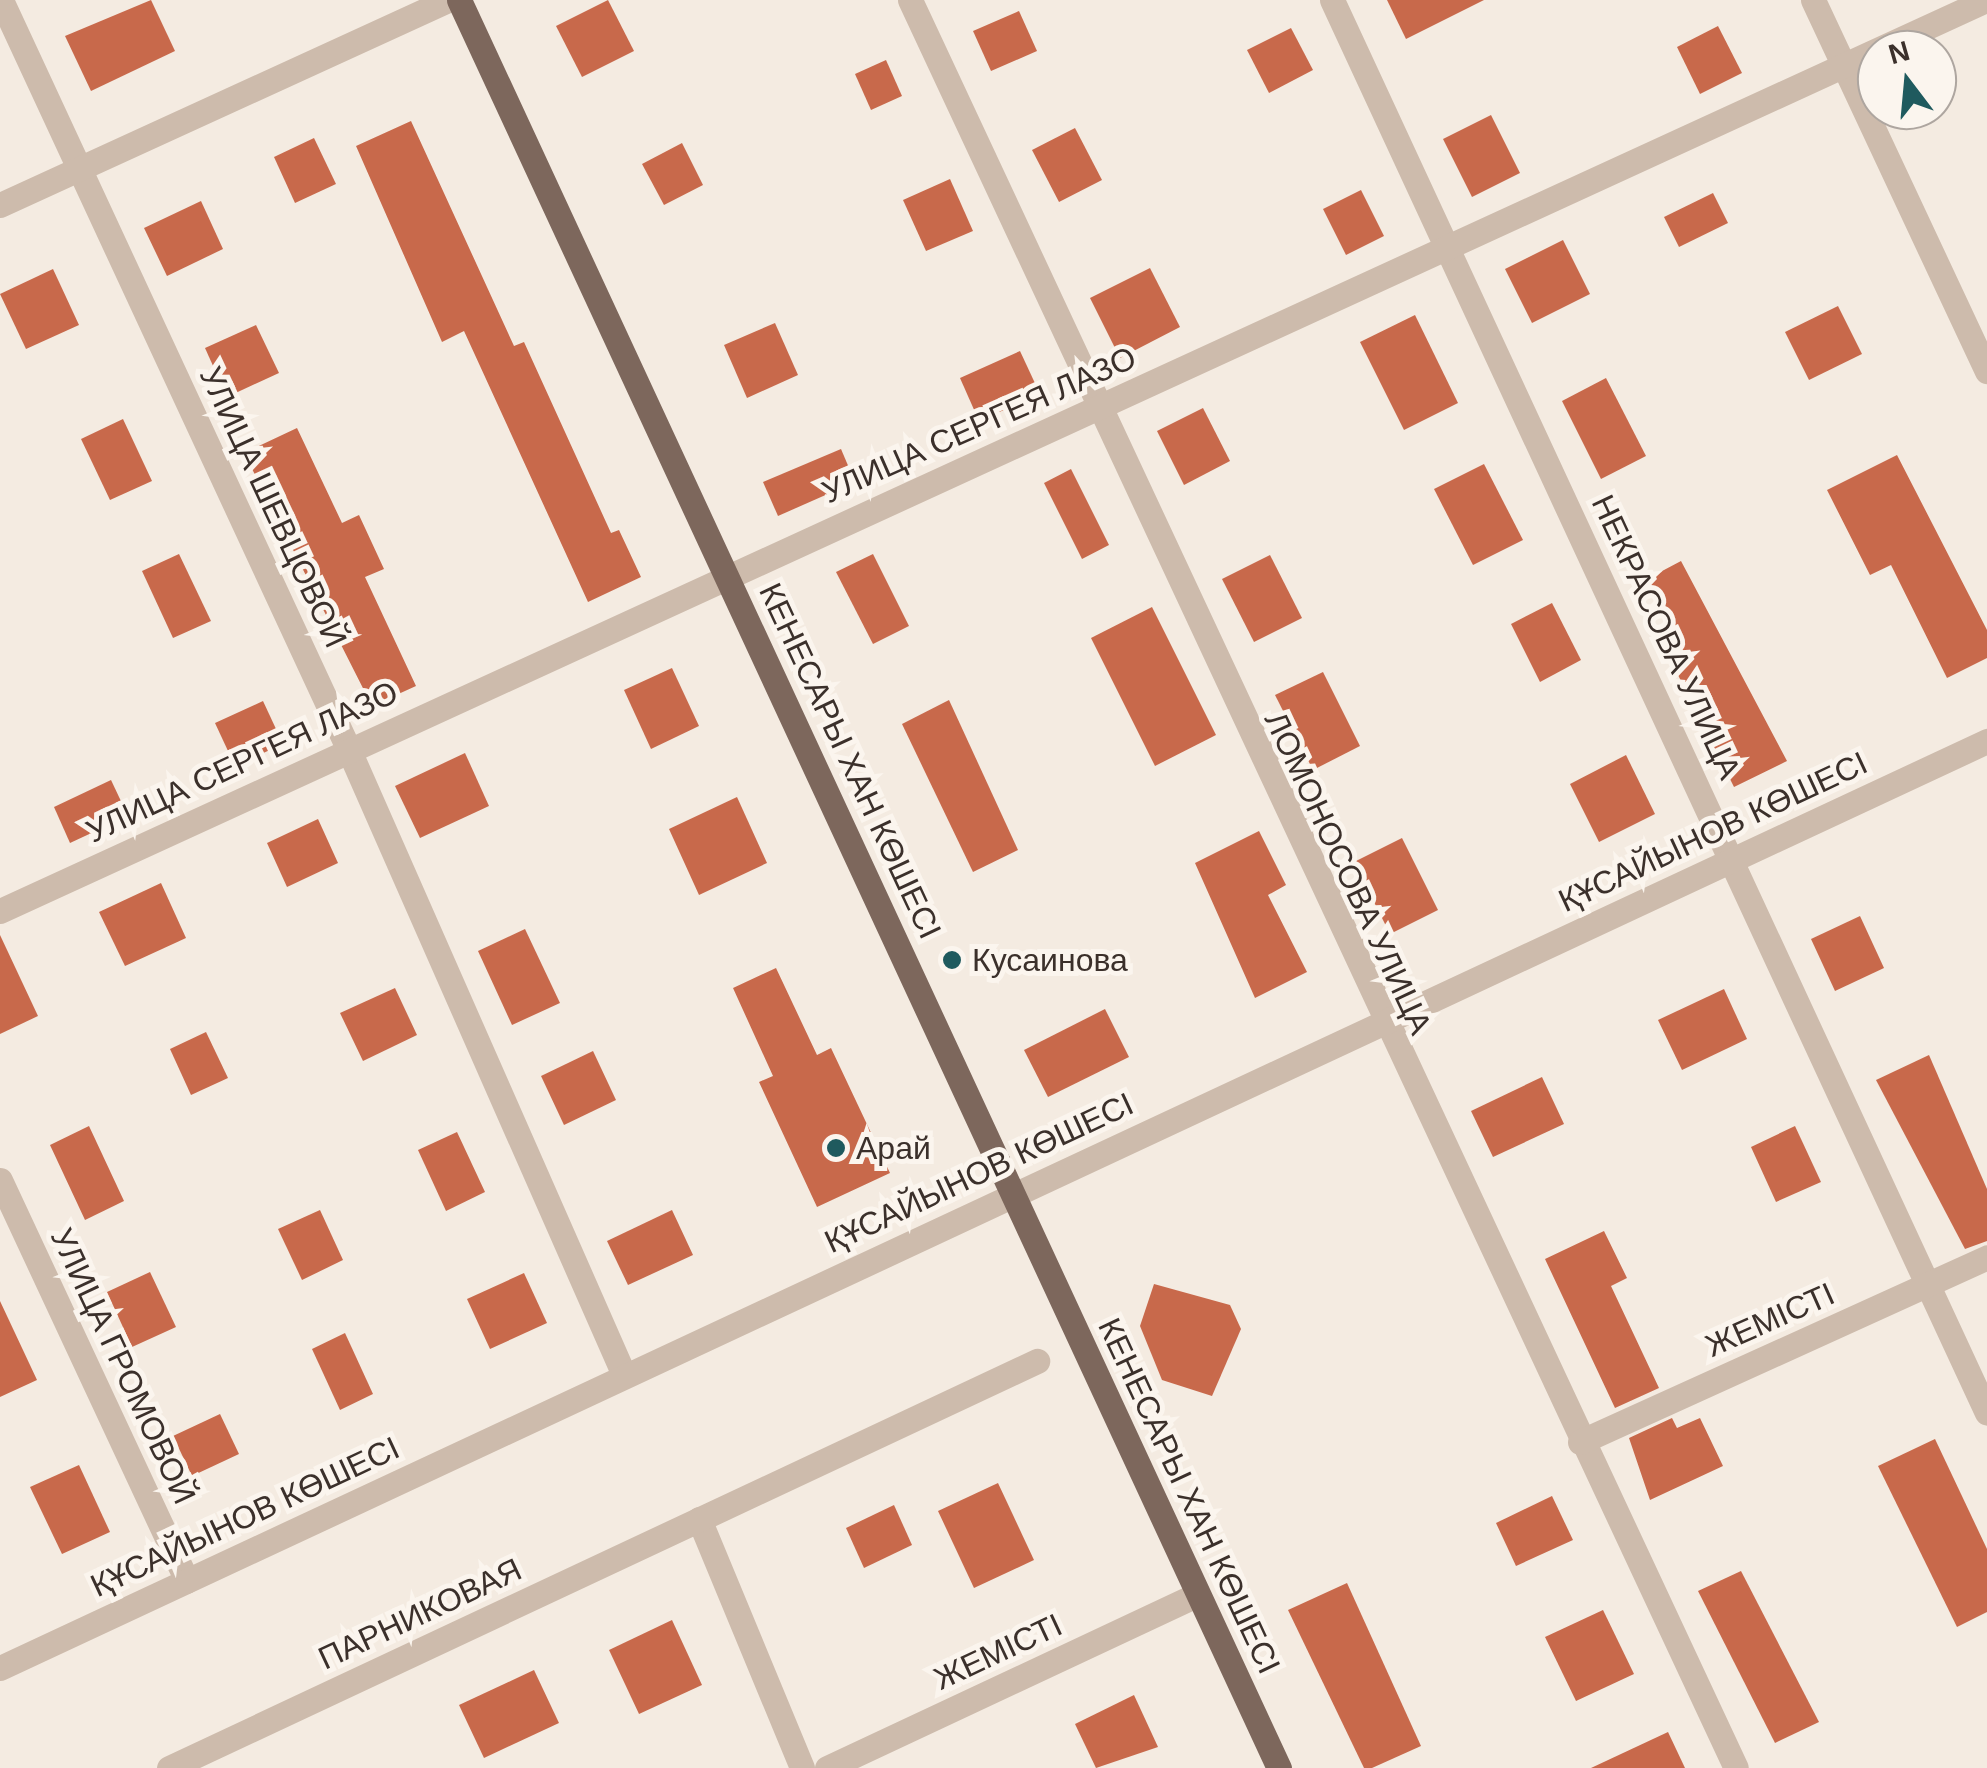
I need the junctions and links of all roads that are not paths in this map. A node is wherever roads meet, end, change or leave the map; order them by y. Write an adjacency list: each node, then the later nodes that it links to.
1 (1, 0): 9 (street, УЛИЦА ШЕВЦОВОЙ)
2 (448, 0): 9 (street)
3 (460, 0): 14 (main road, КЕНЕСАРЫ ХАН КӨШЕСІ)
4 (910, 0): 13 (street, ЛОМОНОСОВА УЛИЦА)
5 (1332, 0): 11 (street, НЕКРАСОВА УЛИЦА)
6 (1813, 0): 8 (street)
7 (1986, 0): 8 (street, УЛИЦА СЕРГЕЯ ЛАЗО)
8 (1844, 65): 11 (street, УЛИЦА СЕРГЕЯ ЛАЗО); 12 (street)
9 (81, 168): 10 (street); 16 (street, УЛИЦА ШЕВЦОВОЙ)
10 (0, 206)
11 (1446, 243): 13 (street, УЛИЦА СЕРГЕЯ ЛАЗО); 17 (street, НЕКРАСОВА УЛИЦА)
12 (1987, 372)
13 (1099, 410): 14 (street, УЛИЦА СЕРГЕЯ ЛАЗО); 19 (street, ЛОМОНОСОВА УЛИЦА)
14 (726, 571): 16 (street, УЛИЦА СЕРГЕЯ ЛАЗО); 21 (main road, КЕНЕСАРЫ ХАН КӨШЕСІ)
15 (1987, 741): 17 (street, ҚҰСАЙЫНОВ КӨШЕСІ)
16 (348, 748): 18 (street, УЛИЦА СЕРГЕЯ ЛАЗО); 25 (street, УЛИЦА ШЕВЦОВОЙ)
17 (1734, 858): 19 (street, ҚҰСАЙЫНОВ КӨШЕСІ); 23 (street, НЕКРАСОВА УЛИЦА)
18 (0, 911)
19 (1380, 1022): 21 (street, ҚҰСАЙЫНОВ КӨШЕСІ); 27 (street, ЛОМОНОСОВА УЛИЦА)
20 (0, 1180): 29 (street, УЛИЦА ГРОМОВОЙ)
21 (1014, 1191): 25 (street, ҚҰСАЙЫНОВ КӨШЕСІ); 30 (main road, КЕНЕСАРЫ ХАН КӨШЕСІ)
22 (1987, 1257): 23 (street, ЖЕМІСТІ)
23 (1928, 1284): 26 (street, НЕКРАСОВА УЛИЦА); 27 (street, ЖЕМІСТІ)
24 (1036, 1361): 28 (street, ПАРНИКОВАЯ)
25 (624, 1375): 29 (street, ҚҰСАЙЫНОВ КӨШЕСІ)
26 (1987, 1413)
27 (1580, 1442): 36 (street, ЛОМОНОСОВА УЛИЦА)
28 (699, 1519): 32 (street, ПАРНИКОВАЯ); 33 (street)
29 (187, 1580): 31 (street, ҚҰСАЙЫНОВ КӨШЕСІ)
30 (1197, 1596): 34 (street, ЖЕМІСТІ); 35 (main road, КЕНЕСАРЫ ХАН КӨШЕСІ)
31 (0, 1668)
32 (168, 1768)
33 (802, 1768)
34 (826, 1768)
35 (1279, 1768)
36 (1736, 1768)

